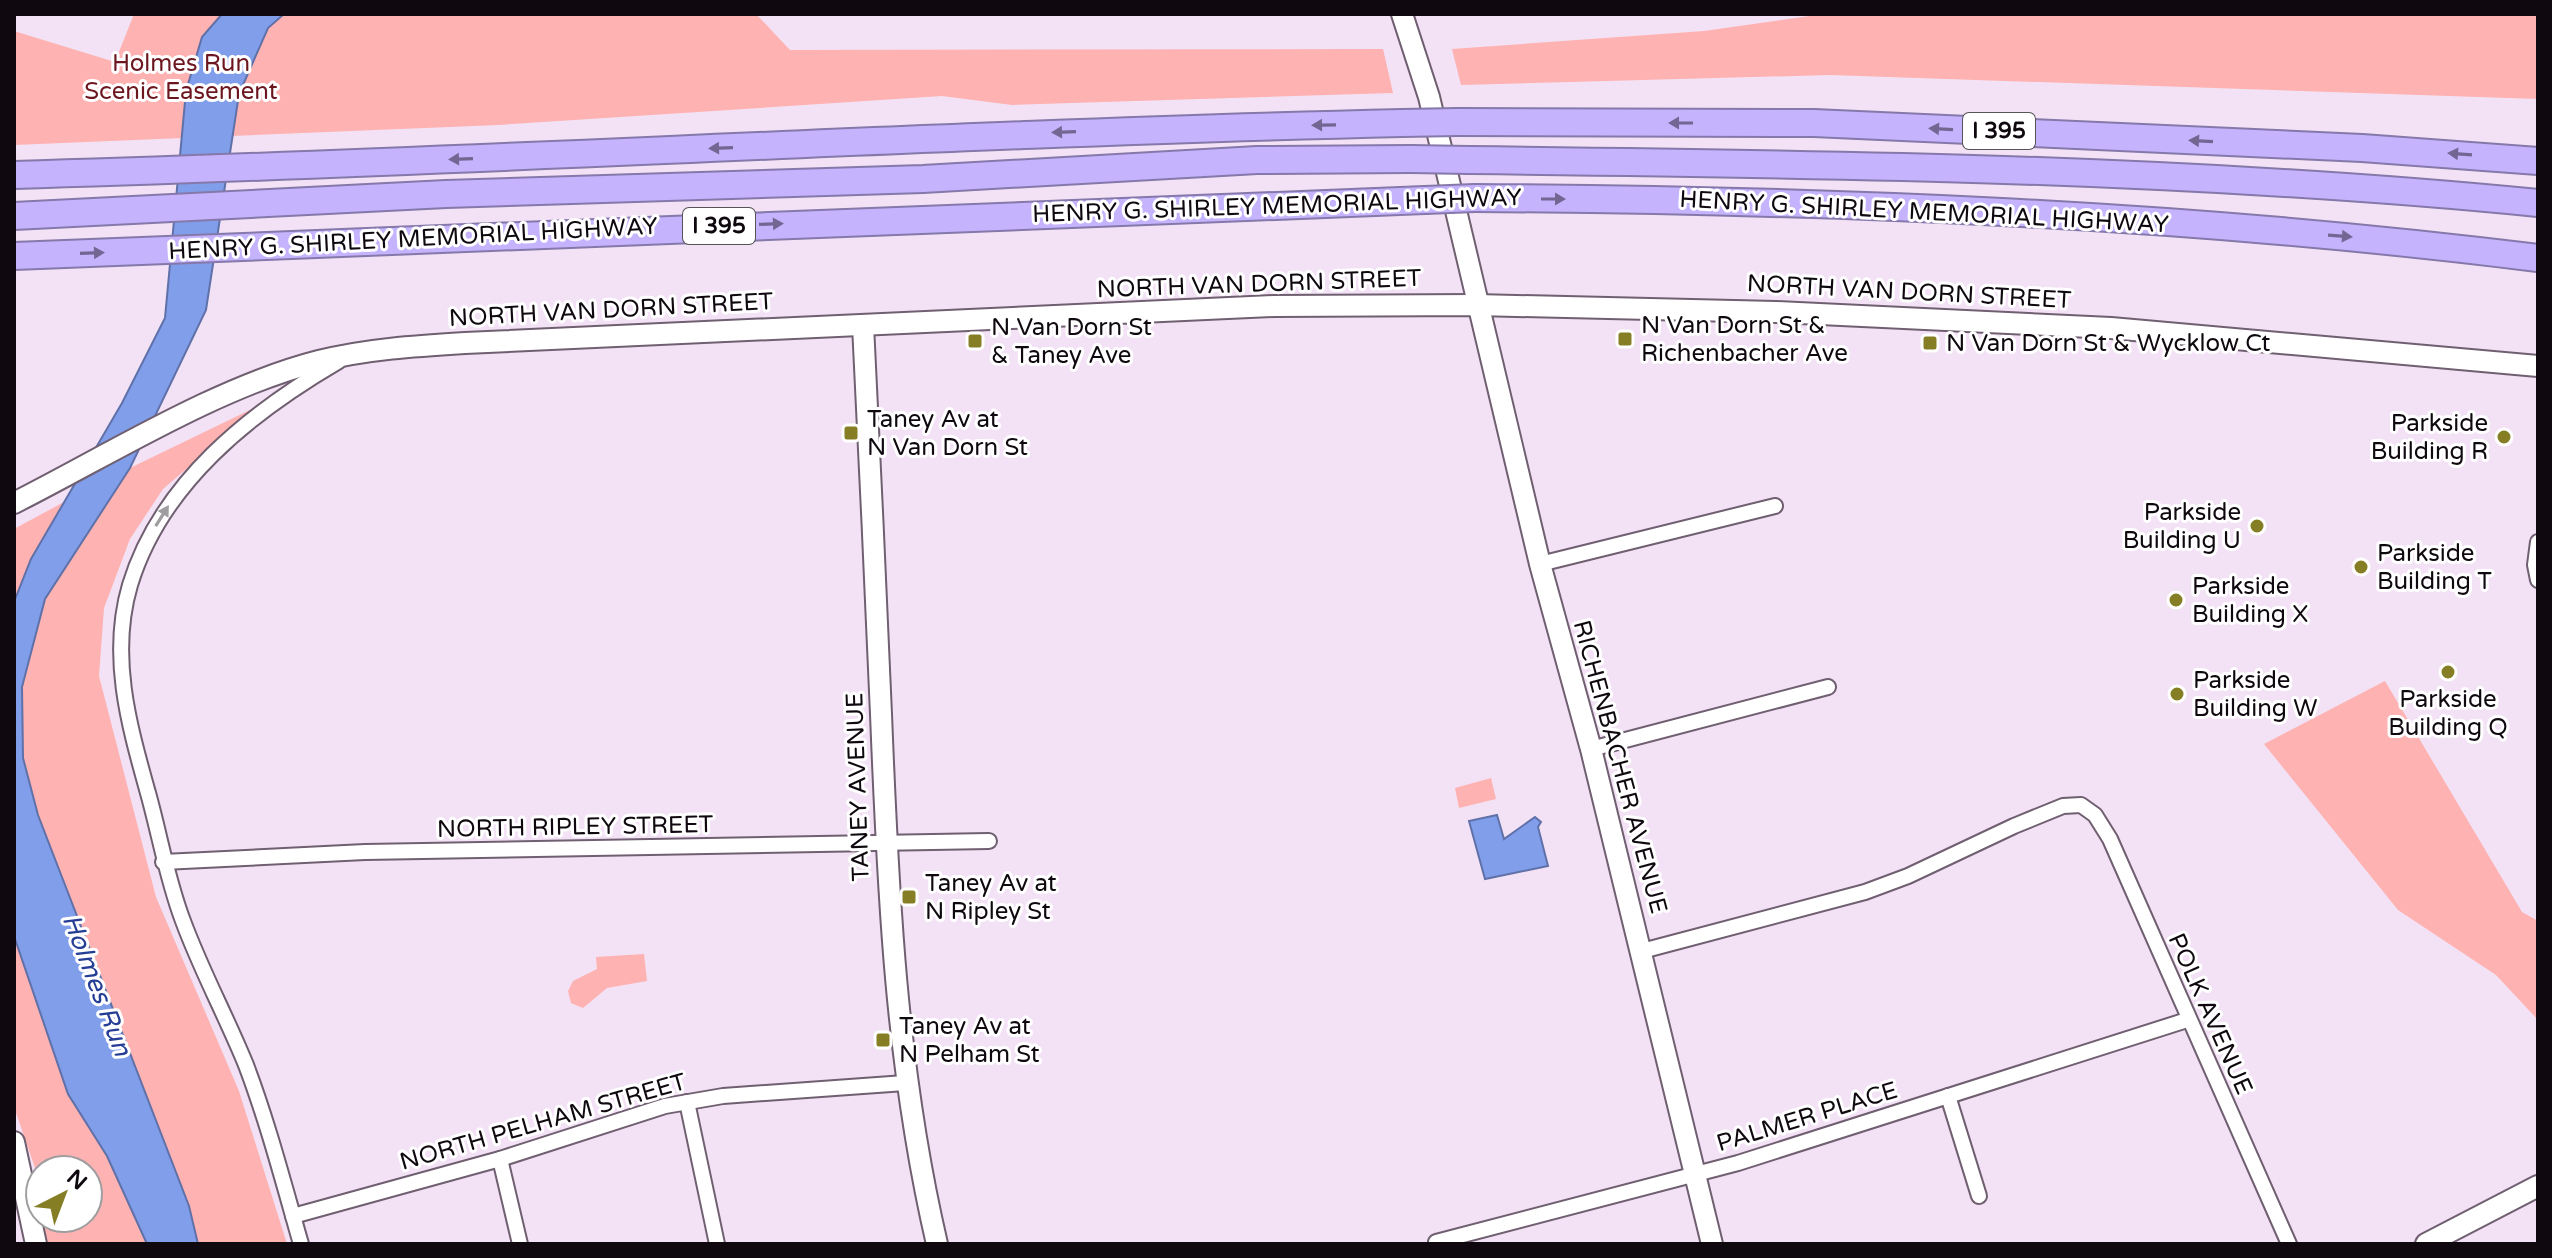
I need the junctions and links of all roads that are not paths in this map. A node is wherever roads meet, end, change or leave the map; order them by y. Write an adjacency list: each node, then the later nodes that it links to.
1 (1406, 15): 10 (main road, RICHENBACHER AVENUE)
2 (2538, 161): 3 (highway, I 395, one-way to 3, bridge)
3 (14, 175)
4 (2178, 176): 5 (highway); 6 (highway, bridge); 7 (highway)
5 (2538, 203)
6 (14, 216)
7 (2538, 220)
8 (14, 256): 9 (highway, HENRY G. SHIRLEY MEMORIAL HIGHWAY / I 395, one-way to 9, bridge)
9 (2538, 258)
10 (1476, 305): 11 (main road, NORTH VAN DORN STREET); 13 (main road, NORTH VAN DORN STREET); 17 (main road, RICHENBACHER AVENUE)
11 (863, 325): 12 (main road, NORTH VAN DORN STREET); 22 (main road, TANEY AVENUE)
12 (352, 353): 14 (main road, NORTH VAN DORN STREET); 23 (street, one-way to 12)
13 (2538, 366)
14 (14, 503)
15 (1775, 506): 17 (street)
16 (2538, 542): 18 (street)
17 (1540, 564): 20 (main road, RICHENBACHER AVENUE)
18 (2538, 580)
19 (1828, 687): 20 (street)
20 (1591, 749): 24 (main road, RICHENBACHER AVENUE)
21 (989, 841): 22 (street, NORTH RIPLEY STREET)
22 (886, 844): 23 (street, NORTH RIPLEY STREET); 26 (main road, TANEY AVENUE)
23 (163, 862): 34 (street)
24 (1642, 951): 25 (street, POLK AVENUE); 31 (main road, RICHENBACHER AVENUE)
25 (2187, 1020): 27 (street, PALMER PLACE); 42 (street, POLK AVENUE)
26 (905, 1083): 28 (street, NORTH PELHAM STREET); 40 (main road, TANEY AVENUE)
27 (1948, 1096): 31 (street, PALMER PLACE); 33 (street)
28 (687, 1102): 30 (street, NORTH PELHAM STREET); 39 (street)
29 (14, 1142): 36 (main road)
30 (500, 1159): 34 (street, NORTH PELHAM STREET); 38 (street)
31 (1695, 1175): 35 (street, PALMER PLACE); 41 (main road, RICHENBACHER AVENUE)
32 (2538, 1186): 43 (main road)
33 (1979, 1196)
34 (293, 1216): 37 (street)
35 (1436, 1242)
36 (36, 1244)
37 (301, 1244)
38 (520, 1244)
39 (717, 1244)
40 (937, 1244)
41 (1712, 1244)
42 (2289, 1244)
43 (2426, 1244)

